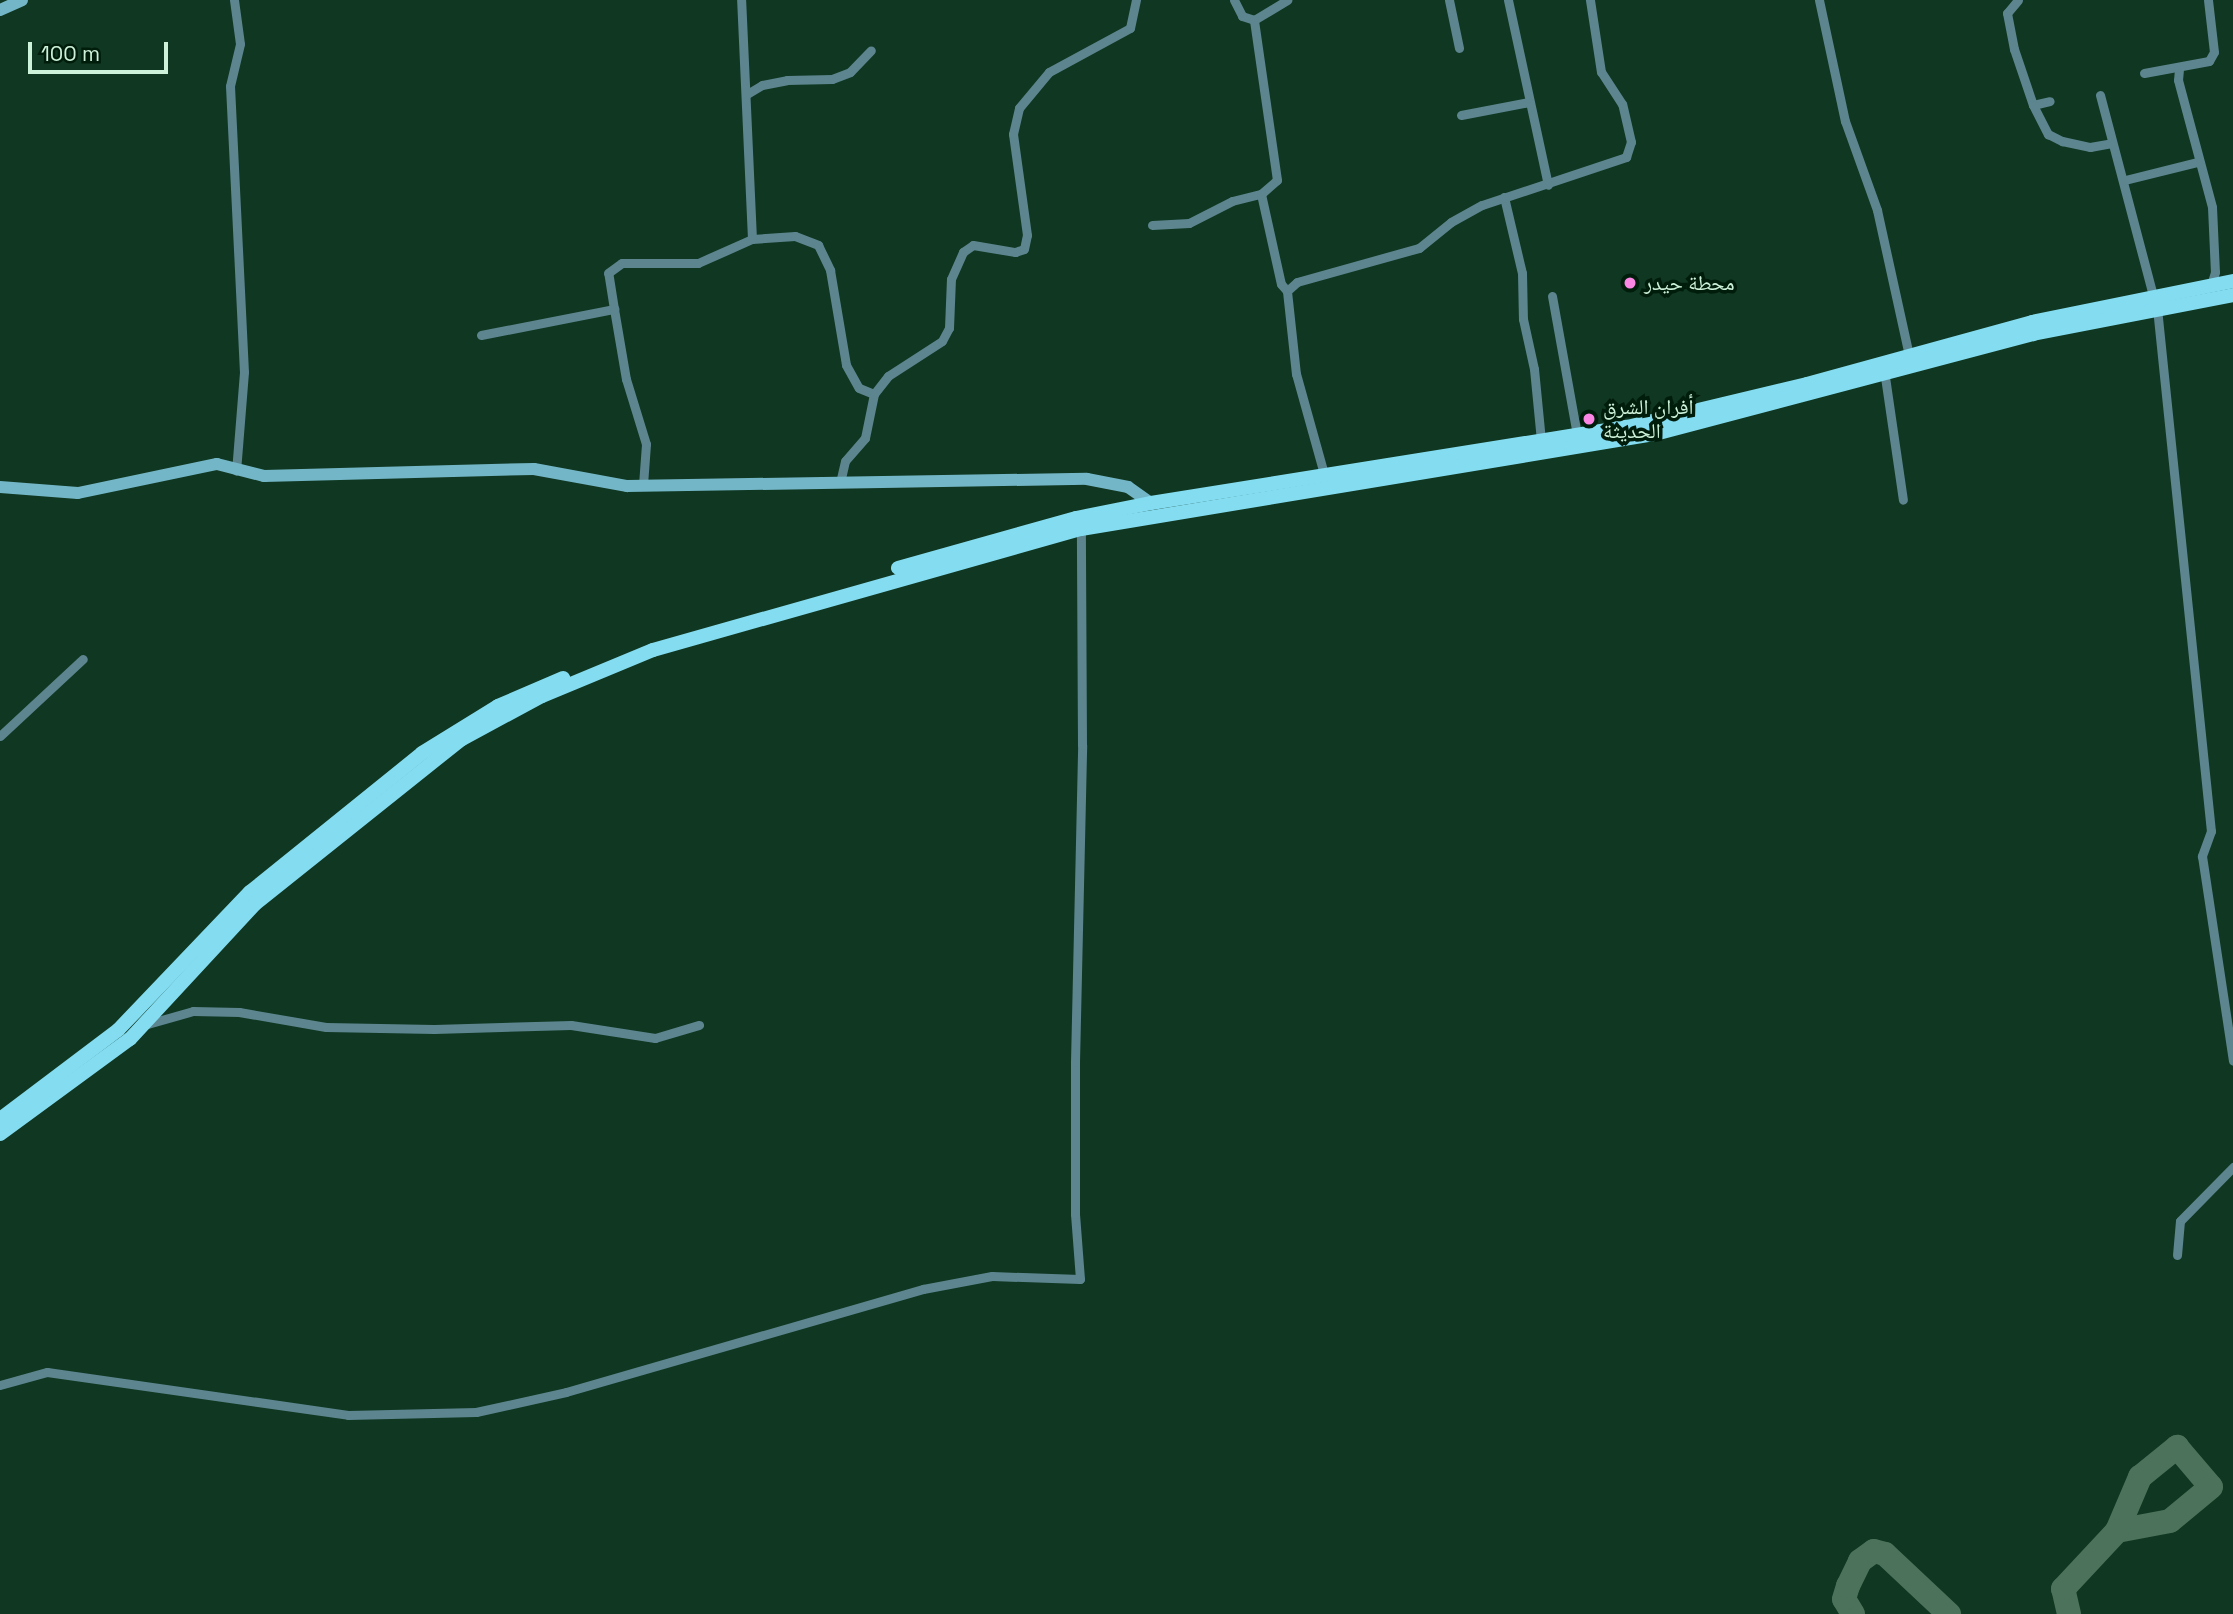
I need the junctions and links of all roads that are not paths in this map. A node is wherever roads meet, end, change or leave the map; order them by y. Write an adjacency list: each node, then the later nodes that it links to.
1 (22, 0): 13 (street)
2 (234, 0): 48 (street)
3 (741, 0): 19 (street)
4 (1136, 0): 43 (street)
5 (1234, 0): 14 (street)
6 (1287, 0): 14 (street)
7 (1449, 0): 15 (street)
8 (1508, 0): 22 (street)
9 (1590, 0): 28 (street)
10 (1819, 0): 41 (street)
11 (2018, 0): 23 (street)
12 (2208, 0): 17 (street)
13 (0, 10)
14 (1254, 20): 29 (street)
15 (1459, 48)
16 (871, 50): 19 (street)
17 (2179, 69): 18 (street); 26 (street)
18 (2144, 73)
19 (747, 94): 32 (street)
20 (2100, 94): 25 (street)
21 (2050, 101): 23 (street)
22 (1529, 102): 24 (street); 28 (street)
23 (2033, 105): 25 (street)
24 (1461, 116)
25 (2112, 143): 27 (street)
26 (2198, 162): 27 (street); 34 (street)
27 (2125, 180): 38 (street)
28 (1548, 185): 30 (street)
29 (1261, 194): 31 (street); 35 (street)
30 (1504, 197): 35 (street); 46 (street)
31 (1152, 225)
32 (752, 239): 39 (street); 43 (street)
33 (2233, 281): 34 (main road)
34 (2211, 285): 38 (main road)
35 (1287, 291): 49 (street)
36 (2233, 295): 38 (main road)
37 (1552, 296): 45 (street)
38 (2155, 302): 41 (main road); 42 (main road); 60 (street)
39 (614, 309): 40 (street); 51 (street)
40 (481, 335)
41 (1909, 356): 42 (main road)
42 (1884, 369): 44 (main road); 53 (street)
43 (874, 394): 50 (street)
44 (1629, 433): 45 (main road); 47 (main road)
45 (1577, 435): 46 (main road)
46 (1541, 441): 47 (main road)
47 (1410, 468): 49 (main road); 54 (main road)
48 (236, 471): 51 (street); 52 (street)
49 (1325, 474): 54 (main road)
50 (840, 482): 51 (street); 54 (street)
51 (643, 485)
52 (0, 488)
53 (1903, 500)
54 (1152, 509): 55 (main road); 61 (main road)
55 (1081, 528): 58 (main road); 65 (street)
56 (83, 659): 57 (street)
57 (0, 736)
58 (143, 1025): 59 (street); 62 (main road)
59 (699, 1025)
60 (2233, 1061)
61 (0, 1119)
62 (0, 1134)
63 (2233, 1167): 64 (street)
64 (2177, 1255)
65 (0, 1385)

